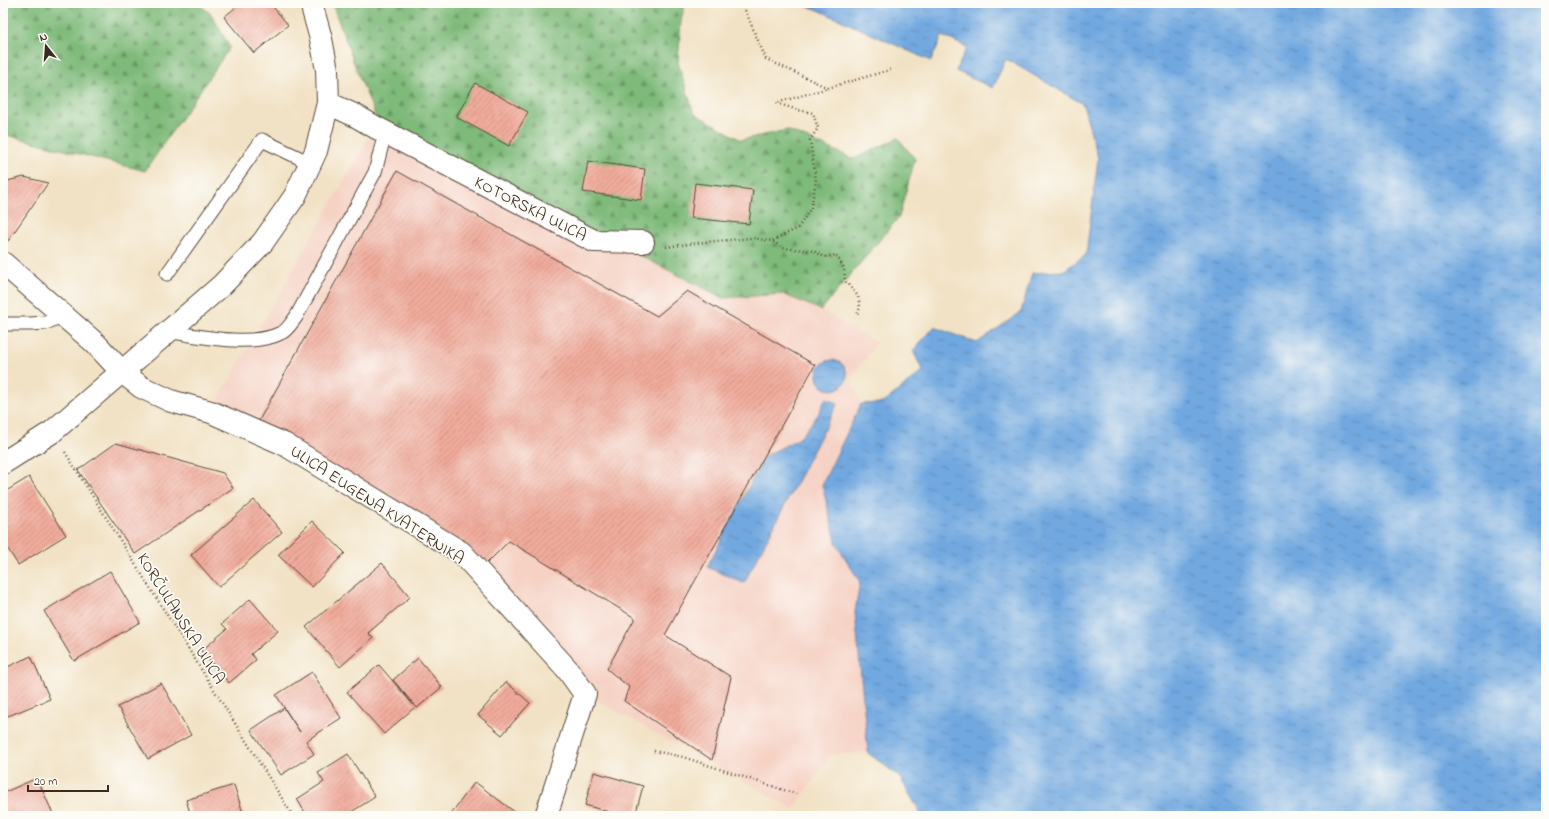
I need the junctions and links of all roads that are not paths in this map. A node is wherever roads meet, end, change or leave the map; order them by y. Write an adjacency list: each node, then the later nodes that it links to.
1 (311, 3): 2 (street)
2 (328, 103): 3 (street, KOTORSKA ULICA); 4 (street)
3 (385, 133): 5 (street, KOTORSKA ULICA); 10 (lane)
4 (310, 163): 7 (lane); 10 (street)
5 (643, 242)
6 (3, 263): 8 (street)
7 (167, 274)
8 (63, 316): 9 (lane); 11 (street)
9 (3, 324)
10 (167, 331): 11 (street)
11 (122, 371): 12 (street); 13 (street, ULICA EUGENA KVATERNIKA)
12 (3, 463)
13 (546, 816)

